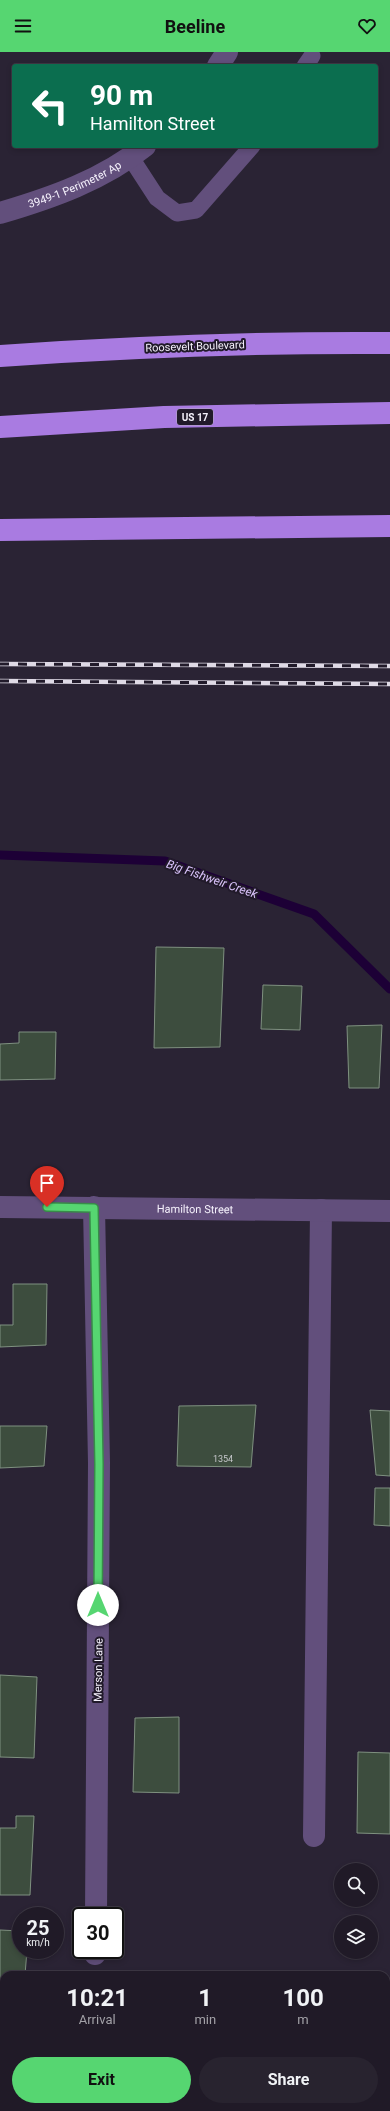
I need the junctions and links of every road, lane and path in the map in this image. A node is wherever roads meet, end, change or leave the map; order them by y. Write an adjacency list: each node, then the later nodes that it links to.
1 (227, 52): 2 (street)
2 (219, 64)
3 (250, 148): 4 (lane)
4 (138, 152): 5 (street, 3949-1 Perimeter Ap)
5 (0, 212)
6 (390, 343): 7 (highway, Roosevelt Boulevard)
7 (0, 356)
8 (390, 413): 9 (highway, US 17)
9 (0, 427)
10 (390, 526): 11 (highway)
11 (0, 530)
12 (0, 1207): 13 (street, Hamilton Street)
13 (94, 1208): 14 (street, Hamilton Street); 17 (street, Merson Lane)
14 (321, 1210): 15 (street, Hamilton Street); 16 (street)
15 (390, 1211)
16 (314, 1836)
17 (96, 1907)

